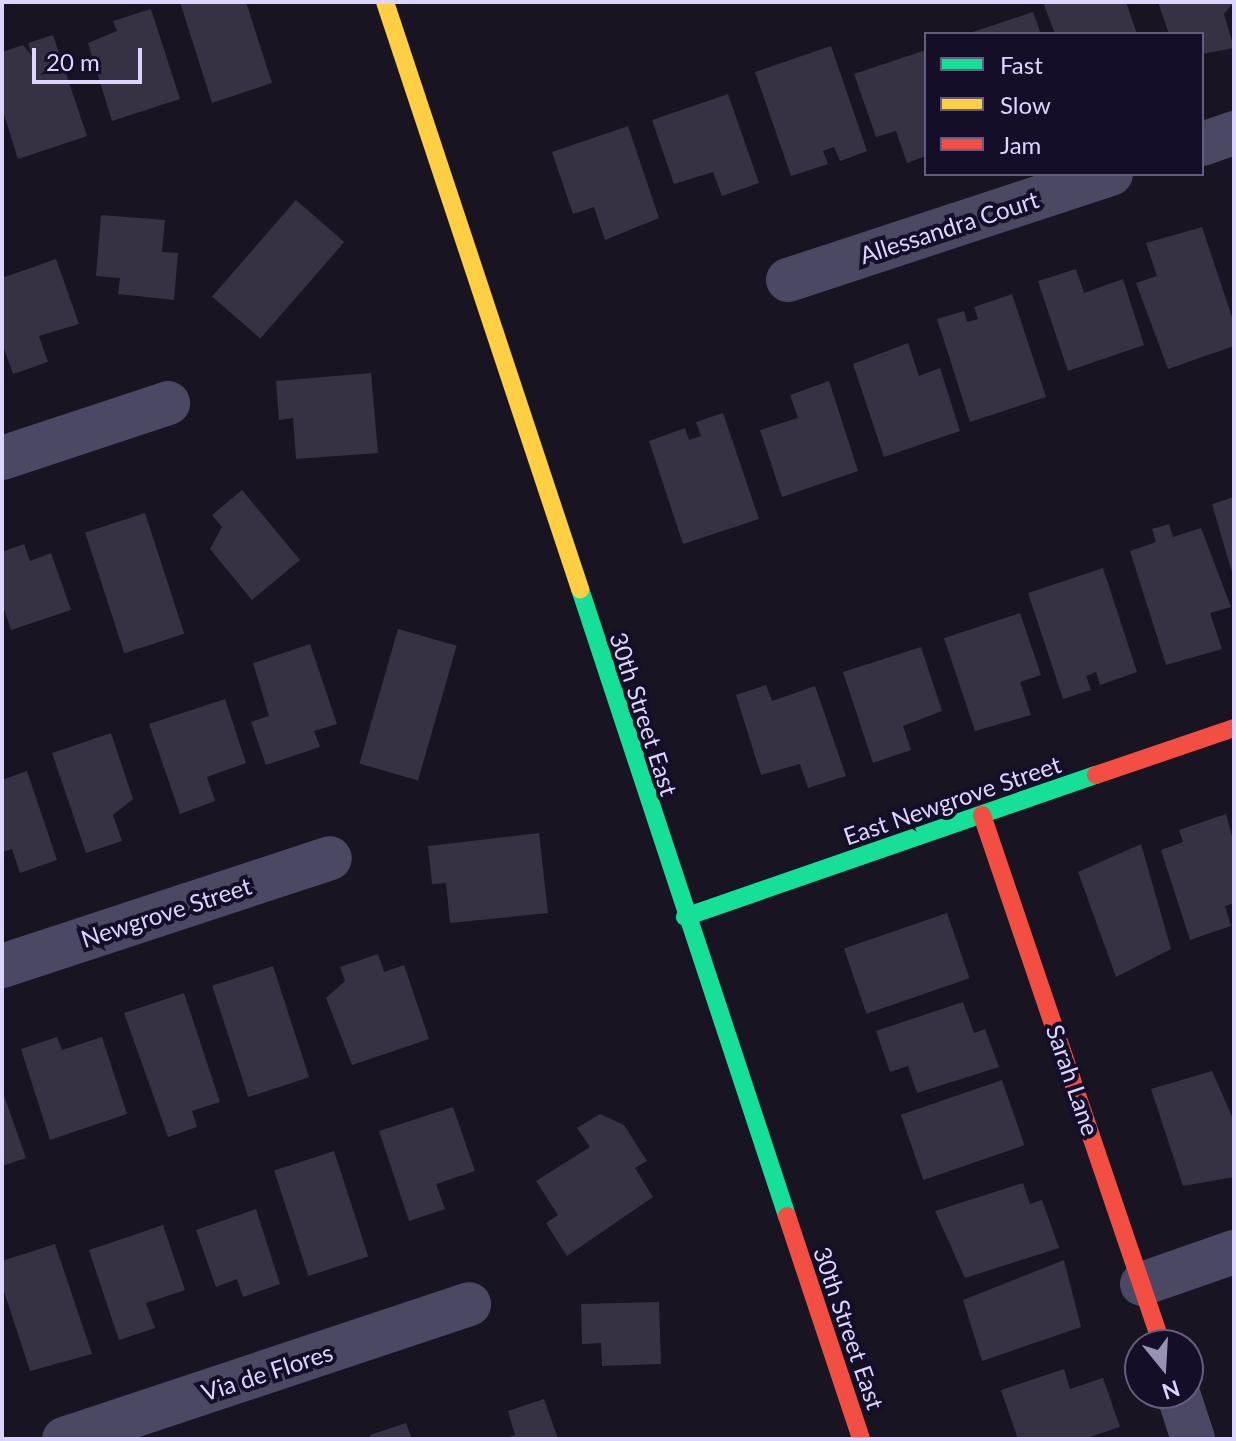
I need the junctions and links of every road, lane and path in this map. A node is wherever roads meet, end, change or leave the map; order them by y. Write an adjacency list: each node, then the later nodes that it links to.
1 (385, 2): 11 (main road, 30th Street East)
2 (1234, 133): 3 (street)
3 (1204, 143)
4 (1105, 176): 5 (street, Allessandra Court)
5 (788, 280)
6 (168, 403): 7 (street)
7 (2, 458)
8 (1234, 728): 9 (main road, East Newgrove Street)
9 (982, 815): 11 (main road, East Newgrove Street); 14 (main road, Sarah Lane)
10 (330, 858): 12 (street, Newgrove Street)
11 (685, 917): 19 (main road, 30th Street East)
12 (2, 966)
13 (1234, 1252): 14 (street)
14 (1142, 1284): 16 (main road, Sarah Lane)
15 (469, 1304): 18 (street, Via de Flores)
16 (1157, 1329)
17 (1183, 1409): 20 (street)
18 (64, 1439)
19 (861, 1439)
20 (1193, 1439)

